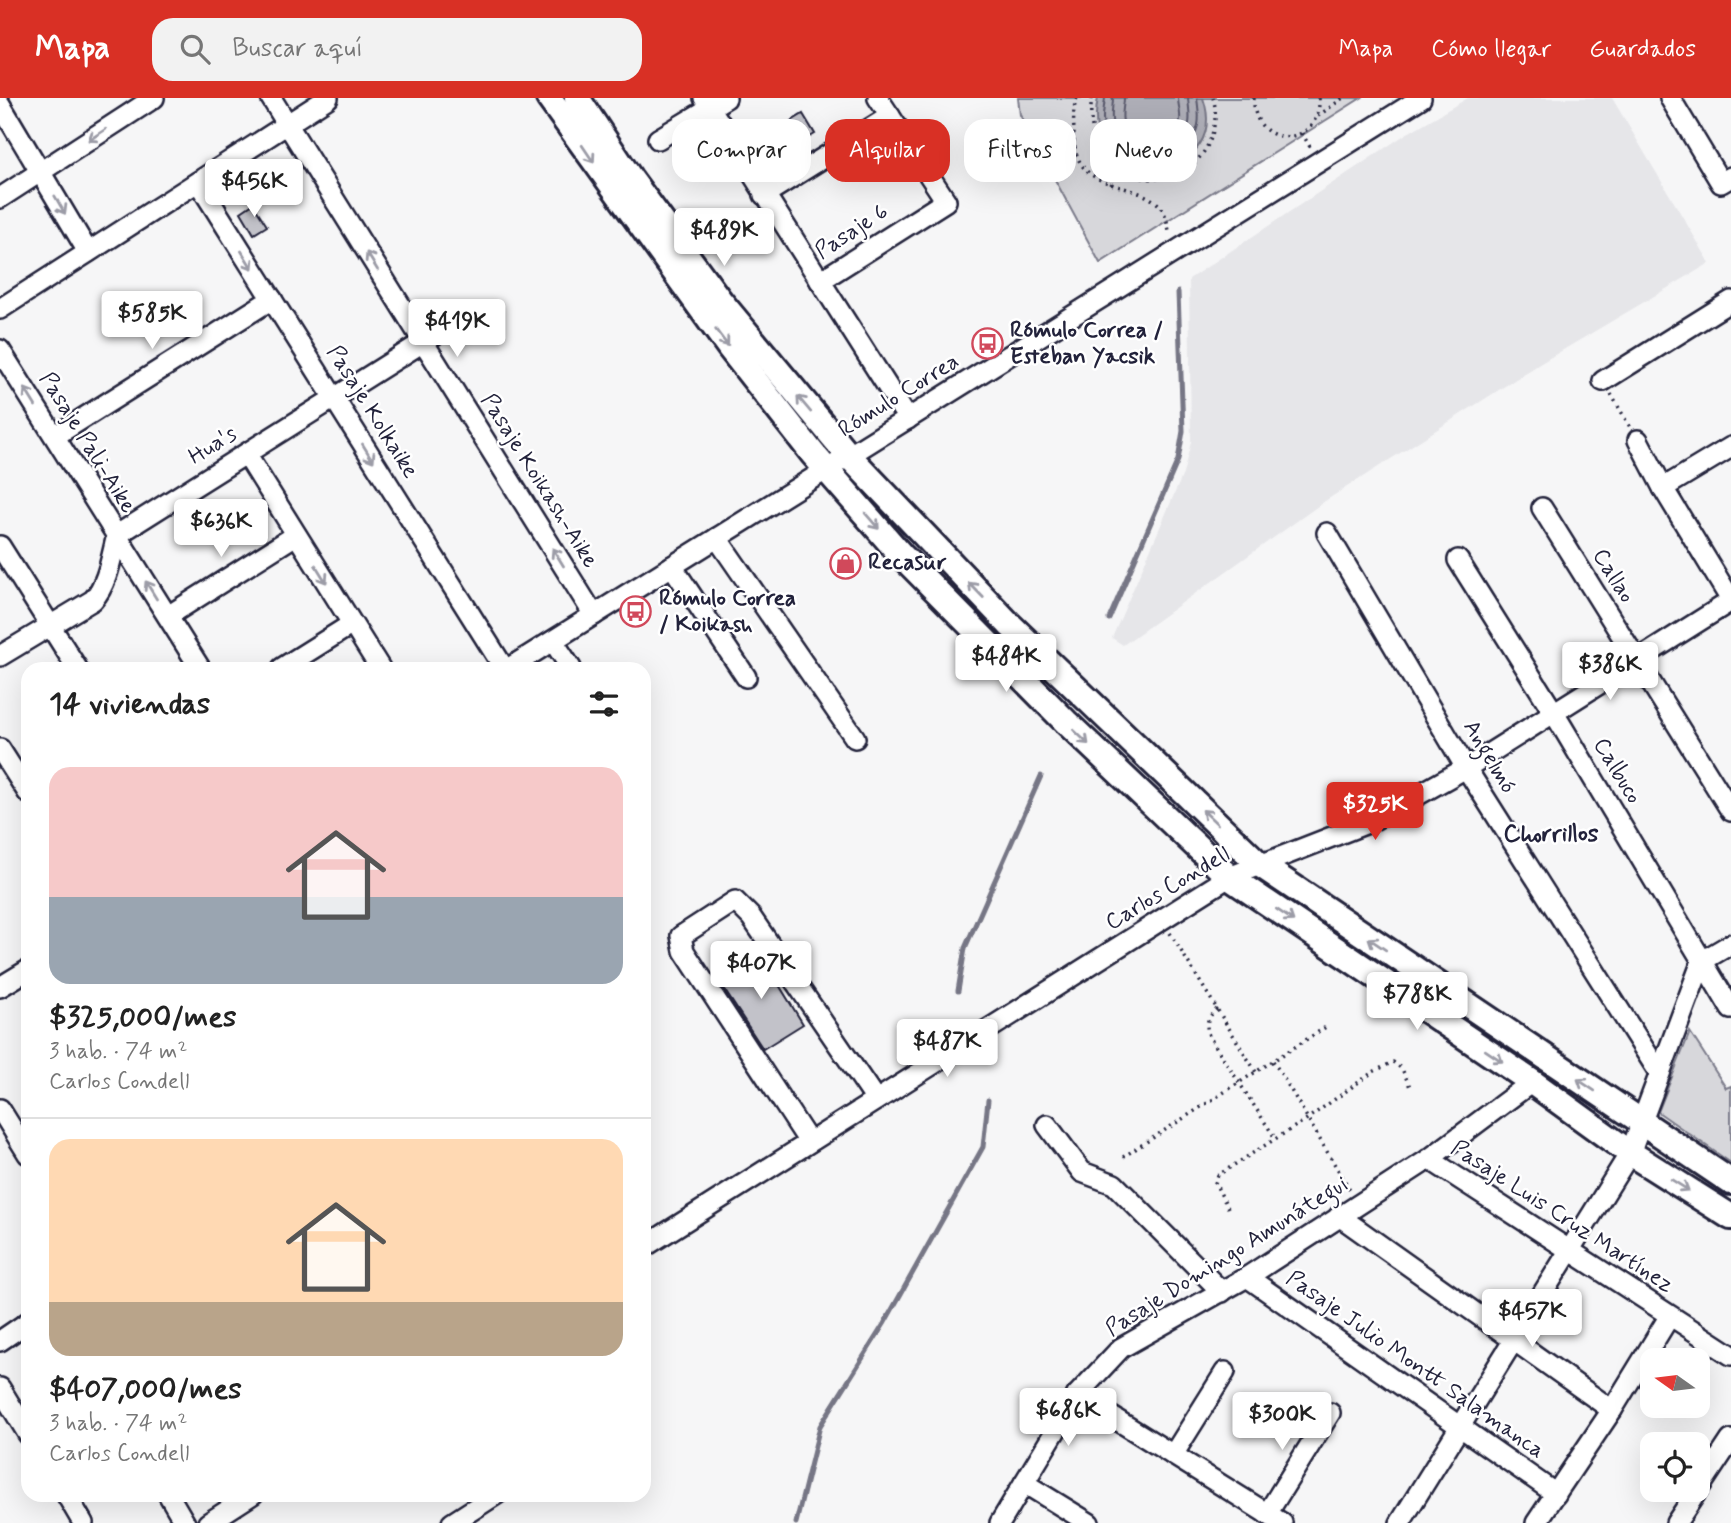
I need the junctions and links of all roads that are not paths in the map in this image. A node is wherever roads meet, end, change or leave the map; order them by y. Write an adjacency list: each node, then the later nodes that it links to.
1 (154, 98): 14 (street, one-way to 14)
2 (271, 98): 12 (street, Pasaje Koikash-Aike)
3 (328, 98): 12 (street)
4 (549, 98): 35 (main road, one-way to 35)
5 (577, 98): 34 (main road, one-way to 5)
6 (878, 98): 11 (street)
7 (1421, 98): 29 (street, Rómulo Correa)
8 (1670, 98): 15 (street)
9 (713, 101): 13 (street); 17 (street)
10 (0, 104): 14 (street)
11 (890, 116): 17 (street); 20 (street, Pasaje 6)
12 (286, 125): 16 (street); 25 (street, Pasaje Koikash-Aike, one-way to 12)
13 (658, 139)
14 (40, 172): 18 (street); 19 (street, one-way to 19)
15 (1731, 177)
16 (198, 181): 19 (street); 21 (street, Pasaje Kolkaike, one-way to 21)
17 (764, 195): 20 (street)
18 (0, 198)
19 (88, 252): 23 (street)
20 (820, 281): 29 (street)
21 (272, 299): 28 (street, Pasaje Kolkaike); 30 (street)
22 (1731, 300): 27 (street)
23 (0, 309)
24 (450, 325): 25 (street, Hua's)
25 (423, 342): 28 (street, Hua's); 46 (street, Pasaje Koikash-Aike, one-way to 25)
26 (0, 350): 30 (street, Pasaje Pali-Aike, one-way to 26)
27 (1604, 382)
28 (334, 398): 33 (street, Hua's); 57 (street, Pasaje Kolkaike, one-way to 57)
29 (908, 419): 34 (street, Rómulo Correa)
30 (55, 436): 39 (street, Pasaje Pali-Aike)
31 (1638, 440): 36 (street)
32 (1731, 447): 36 (street)
33 (246, 454): 39 (street, Hua's); 40 (street)
34 (849, 456): 35 (street, Rómulo Correa); 67 (main road, one-way to 34)
35 (827, 470): 41 (street, Rómulo Correa); 68 (main road, one-way to 68)
36 (1662, 488): 45 (street)
37 (1542, 508): 52 (street, Callao)
38 (1327, 533): 64 (street, Angelmó)
39 (117, 535): 47 (street, Pasaje Pali-Aike, one-way to 39); 49 (street)
40 (296, 535): 47 (street); 48 (street, one-way to 48)
41 (717, 538): 44 (street, Rómulo Correa); 62 (street)
42 (0, 546): 49 (street)
43 (1458, 560): 61 (street, Calbuco)
44 (672, 566): 46 (street, Rómulo Correa); 60 (street)
45 (1731, 601): 52 (street, Carlos Condell)
46 (594, 615): 50 (street, Rómulo Correa)
47 (168, 617): 54 (street, Pasaje Pali-Aike)
48 (352, 624): 55 (street); 56 (street)
49 (50, 626): 51 (street); 53 (street)
50 (553, 641): 58 (street, Rómulo Correa); 59 (street)
51 (0, 656)
52 (1637, 660): 61 (street, Carlos Condell); 66 (street, Callao)
53 (72, 662)
54 (196, 662)
55 (292, 662)
56 (376, 662)
57 (500, 662)
58 (519, 662)
59 (567, 662)
60 (746, 677)
61 (1554, 713): 64 (street, Carlos Condell); 70 (street, Calbuco)
62 (855, 738)
63 (0, 749): 65 (street)
64 (1466, 768): 67 (street, Carlos Condell); 74 (street, Angelmó)
65 (21, 782)
66 (1731, 811)
67 (1259, 864): 68 (street, Carlos Condell); 78 (main road, one-way to 67)
68 (1229, 877): 75 (main road, one-way to 75); 76 (street, Carlos Condell)
69 (1731, 944): 70 (street)
70 (1702, 961): 73 (street, Calbuco); 74 (street)
71 (21, 974): 72 (street)
72 (0, 987)
73 (1731, 1009)
74 (1660, 1074): 78 (street)
75 (1532, 1082): 82 (main road); 83 (street, Pasaje Domingo Amunátegui)
76 (876, 1100): 80 (street, Carlos Condell); 80 (street)
77 (0, 1109): 81 (street)
78 (1642, 1124): 82 (street); 84 (main road)
79 (1047, 1125): 90 (street)
80 (810, 1142): 87 (street, Carlos Condell)
81 (21, 1143)
82 (1630, 1153): 86 (main road, one-way to 86); 88 (street)
83 (1429, 1158): 85 (street, Pasaje Domingo Amunátegui); 88 (street, Pasaje Luis Cruz Martínez)
84 (1731, 1182)
85 (1339, 1216): 89 (street, Pasaje Domingo Amunátegui); 93 (street)
86 (1731, 1217)
87 (651, 1243)
88 (1569, 1251): 91 (street, Pasaje Luis Cruz Martínez); 93 (street)
89 (1247, 1277): 90 (street, Pasaje Domingo Amunátegui); 102 (street, Pasaje Julio Montt Salamanca)
90 (1222, 1292): 98 (street, Pasaje Domingo Amunátegui)
91 (1669, 1317): 95 (street, Pasaje Luis Cruz Martínez); 99 (street)
92 (21, 1327): 94 (street)
93 (1514, 1340): 99 (street); 102 (street)
94 (0, 1341)
95 (1731, 1355)
96 (1225, 1372): 104 (street)
97 (0, 1388): 101 (street)
98 (1077, 1395): 104 (street); 105 (street, Pasaje Domingo Amunátegui)
99 (1612, 1410): 106 (street)
100 (1330, 1413): 111 (street)
101 (21, 1422)
102 (1460, 1427): 106 (street, Pasaje Julio Montt Salamanca); 118 (street)
103 (1731, 1440): 120 (street)
104 (1173, 1455): 111 (street)
105 (1024, 1483): 116 (street, Pasaje Domingo Amunátegui); 117 (street)
106 (1556, 1494): 119 (street)
107 (71, 1502): 112 (street)
108 (173, 1502): 113 (street)
109 (241, 1502): 114 (street)
110 (485, 1502): 115 (street)
111 (1275, 1518)
112 (83, 1523)
113 (185, 1523)
114 (208, 1523)
115 (452, 1523)
116 (1000, 1523)
117 (1089, 1523)
118 (1400, 1523)
119 (1536, 1523)
120 (1676, 1523)

